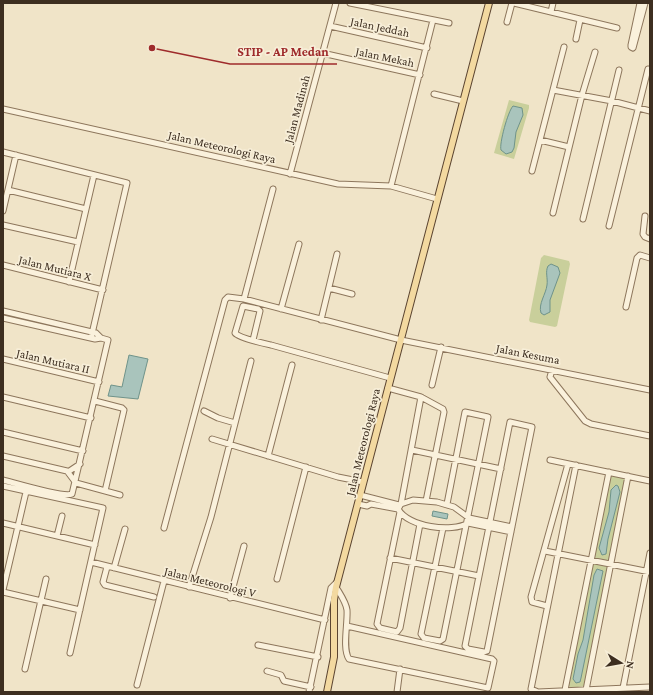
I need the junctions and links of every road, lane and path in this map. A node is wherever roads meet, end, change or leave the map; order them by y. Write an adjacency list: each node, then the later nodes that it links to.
1 (336, 3): 13 (street, Jalan Madinah)
2 (350, 3): 9 (street)
3 (489, 3): 26 (main road, Jalan Meteorologi Raya)
4 (513, 3): 8 (street); 11 (street)
5 (553, 3): 8 (street)
6 (640, 3): 7 (street)
7 (644, 3)
8 (550, 12): 10 (street)
9 (433, 20): 12 (street); 17 (street)
10 (580, 20): 14 (street); 15 (street)
11 (507, 22)
12 (449, 23)
13 (330, 26): 17 (street, Jalan Jeddah); 19 (street, Jalan Madinah)
14 (617, 28)
15 (576, 39)
16 (564, 47): 23 (street)
17 (427, 48): 22 (street)
18 (595, 52): 25 (street)
19 (322, 53): 22 (street, Jalan Mekah); 36 (street, Jalan Madinah)
20 (648, 69): 28 (street)
21 (619, 70): 27 (street)
22 (420, 75): 38 (street)
23 (553, 90): 25 (street); 31 (street)
24 (434, 94): 26 (street)
25 (582, 95): 27 (street); 32 (street)
26 (463, 101): 41 (main road, Jalan Meteorologi Raya)
27 (612, 101): 28 (street); 46 (street)
28 (638, 107): 30 (street); 48 (street)
29 (3, 109): 36 (street, Jalan Meteorologi Raya)
30 (650, 111)
31 (540, 140): 32 (street); 35 (street)
32 (569, 147): 44 (street)
33 (3, 152): 34 (street)
34 (16, 155): 37 (street); 39 (street)
35 (532, 171)
36 (290, 174): 38 (street, Jalan Meteorologi Raya)
37 (94, 175): 42 (street); 57 (street)
38 (391, 186): 41 (street, Jalan Meteorologi Raya)
39 (8, 190): 42 (street); 43 (street)
40 (273, 190): 59 (street)
41 (437, 199): 69 (main road, Jalan Meteorologi Raya)
42 (86, 209): 50 (street)
43 (3, 211)
44 (553, 213)
45 (645, 216): 49 (street)
46 (583, 218)
47 (3, 225): 50 (street)
48 (609, 226)
49 (650, 239)
50 (78, 242): 55 (street)
51 (299, 244): 61 (street)
52 (337, 254): 56 (street)
53 (650, 258): 60 (street)
54 (3, 266): 55 (street, Jalan Mutiara X)
55 (69, 282): 57 (street, Jalan Mutiara X)
56 (329, 288): 58 (street); 64 (street)
57 (103, 290): 65 (street)
58 (352, 294)
59 (244, 299): 61 (street, Jalan Kesuma); 126 (street, Jalan Kesuma)
60 (626, 307)
61 (281, 309): 64 (street, Jalan Kesuma)
62 (3, 311): 65 (street)
63 (3, 318): 66 (street)
64 (321, 320): 69 (street, Jalan Kesuma)
65 (92, 332): 66 (street); 67 (street)
66 (91, 338): 67 (street)
67 (103, 338): 76 (street)
68 (253, 340): 68 (street); 75 (street)
69 (401, 340): 70 (street, Jalan Kesuma); 75 (main road, Jalan Meteorologi Raya)
70 (441, 347): 74 (street, Jalan Kesuma); 77 (street)
71 (3, 359): 76 (street, Jalan Mutiara II)
72 (250, 362): 85 (street)
73 (292, 366): 94 (street)
74 (552, 370): 79 (street, Jalan Kesuma); 87 (street)
75 (390, 378): 78 (main road, Jalan Meteorologi Raya)
76 (99, 382): 82 (street)
77 (432, 385)
78 (388, 388): 81 (street); 108 (main road, Jalan Meteorologi Raya)
79 (650, 390)
80 (3, 397): 84 (street)
81 (421, 397): 90 (street); 92 (street)
82 (95, 401): 84 (street); 111 (street)
83 (204, 411): 85 (street)
84 (91, 418): 91 (street)
85 (235, 423): 89 (street)
86 (3, 432): 91 (street)
87 (650, 436)
88 (212, 439): 89 (street)
89 (230, 445): 94 (street); 151 (street)
90 (412, 450): 92 (street); 119 (street)
91 (83, 451): 97 (street)
92 (435, 455): 95 (street); 115 (street)
93 (3, 456): 103 (street)
94 (268, 456): 101 (street)
95 (456, 459): 98 (street); 98 (street); 118 (street)
96 (550, 460): 99 (street)
97 (80, 464): 103 (street); 109 (street)
98 (479, 464): 102 (street); 121 (street)
99 (568, 464): 100 (street); 133 (street)
100 (576, 465): 104 (street); 134 (street)
101 (306, 467): 108 (street); 148 (street)
102 (500, 469): 124 (street); 129 (street)
103 (68, 472): 109 (street)
104 (609, 472): 105 (street); 137 (street)
105 (628, 476): 107 (street); 140 (street)
106 (3, 480): 109 (street)
107 (650, 481)
108 (364, 482): 114 (main road, Jalan Meteorologi Raya)
109 (76, 484): 111 (street)
110 (3, 486): 112 (street)
111 (105, 491): 113 (street)
112 (26, 492): 125 (street); 131 (street)
113 (120, 495)
114 (360, 495): 116 (street); 117 (main road, Jalan Meteorologi Raya)
115 (426, 501): 118 (street); 119 (street)
116 (371, 502): 117 (street); 119 (street)
117 (358, 504): 150 (main road, Jalan Meteorologi Raya)
118 (447, 504): 121 (street)
119 (400, 508): 123 (street); 136 (street)
120 (62, 516): 130 (street)
121 (468, 521): 124 (street); 127 (street); 144 (street)
122 (3, 523): 125 (street)
123 (420, 524): 127 (street); 139 (street)
124 (489, 525): 129 (street); 146 (street)
125 (18, 527): 130 (street); 152 (street)
126 (164, 528)
127 (443, 528): 142 (street)
128 (125, 529): 143 (street)
129 (511, 529): 146 (street)
130 (57, 536): 131 (street)
131 (95, 545): 138 (street)
132 (244, 546): 154 (street)
133 (545, 551): 134 (street); 156 (street)
134 (558, 553): 137 (street); 156 (street)
135 (650, 553): 145 (street)
136 (390, 558): 139 (street); 139 (street)
137 (591, 560): 140 (street); 170 (street)
138 (91, 562): 141 (street, Jalan Meteorologi V); 157 (street)
139 (413, 562): 142 (street)
140 (611, 564): 145 (street); 171 (street)
141 (107, 567): 143 (street, Jalan Meteorologi V); 153 (street)
142 (435, 567): 144 (street); 144 (street)
143 (114, 568): 149 (street, Jalan Meteorologi V)
144 (457, 571): 146 (street)
145 (648, 571): 168 (street)
146 (479, 576)
147 (46, 579): 155 (street)
148 (277, 579)
149 (164, 581): 151 (street, Jalan Meteorologi V); 166 (street)
150 (336, 585): 158 (street); 159 (street); 172 (main road, Jalan Meteorologi Raya)
151 (190, 587): 154 (street, Jalan Meteorologi V)
152 (3, 591): 155 (street)
153 (154, 597)
154 (230, 598): 158 (street, Jalan Meteorologi V)
155 (42, 601): 157 (street); 163 (street)
156 (547, 606): 170 (street)
157 (80, 610): 161 (street)
158 (324, 620): 162 (street)
159 (347, 626): 164 (street); 164 (street)
160 (258, 645): 162 (street)
161 (70, 653)
162 (318, 657): 169 (street)
163 (25, 669)
164 (400, 669): 173 (street)
165 (267, 671): 169 (street)
166 (137, 685)
167 (650, 687): 168 (street)
168 (623, 688): 171 (street)
169 (310, 690)
170 (565, 690): 171 (street)
171 (586, 690)
172 (327, 691)
173 (396, 692)

